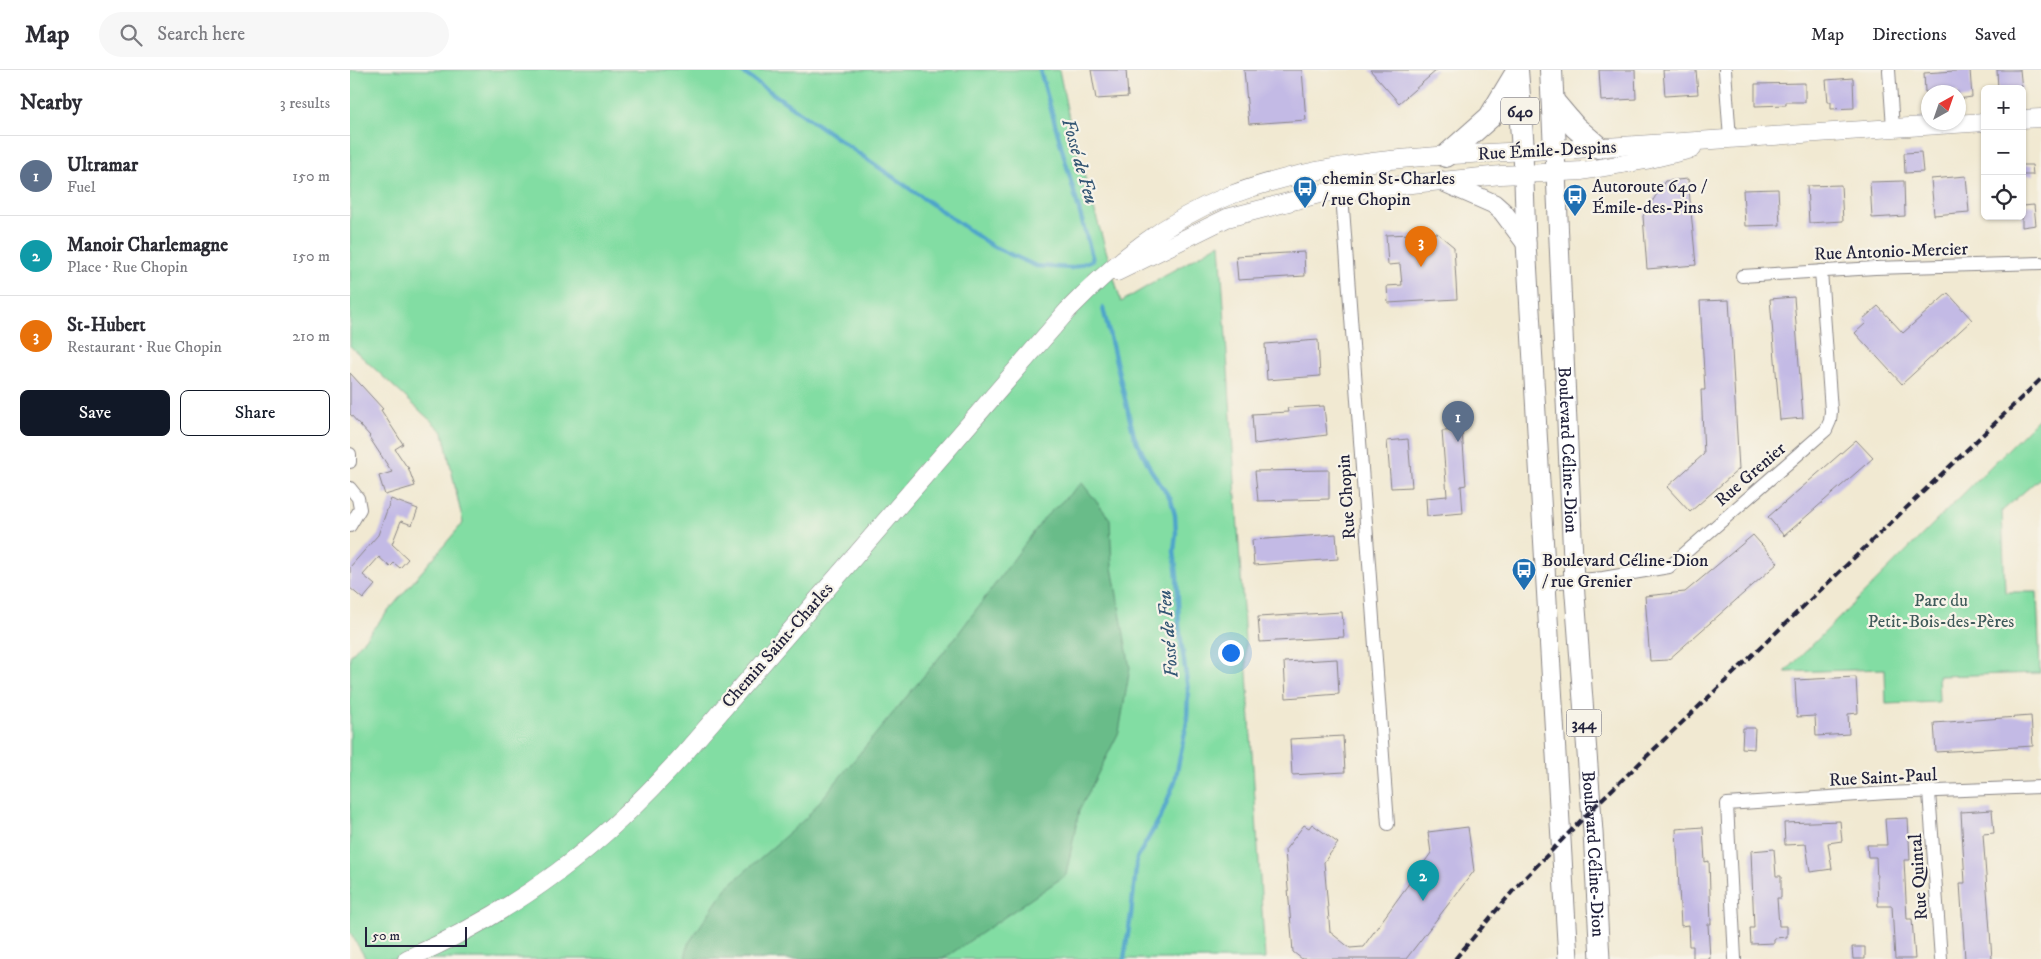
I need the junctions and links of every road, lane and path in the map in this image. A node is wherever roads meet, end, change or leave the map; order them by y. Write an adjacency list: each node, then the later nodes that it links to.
1 (1551, 70): 5 (highway, 640)
2 (1725, 70): 10 (street)
3 (1889, 70): 9 (street)
4 (1517, 71): 13 (highway, 640); 15 (highway)
5 (1553, 101): 12 (highway); 14 (highway, 640)
6 (2041, 118): 7 (main road)
7 (2026, 119)
8 (1981, 122): 9 (main road, Rue Émile-Despins)
9 (1893, 128): 10 (main road, Rue Émile-Despins)
10 (1730, 139): 11 (main road, Rue Émile-Despins)
11 (1711, 141): 12 (main road, Rue Émile-Despins); 17 (main road, Rue Émile-Despins)
12 (1598, 147): 14 (main road, Rue Émile-Despins)
13 (1523, 150): 14 (main road, Rue Émile-Despins); 15 (main road, Rue Émile-Despins); 18 (main road, Boulevard Céline-Dion / 640)
14 (1555, 150): 17 (main road, Boulevard Céline-Dion / 640)
15 (1446, 156): 16 (main road, Rue Émile-Despins)
16 (1340, 166): 20 (street, Rue Chopin); 21 (main road, Rue Émile-Despins)
17 (1556, 173): 18 (main road, Rue Émile-Despins); 32 (main road, Boulevard Céline-Dion / 344)
18 (1524, 174): 19 (main road, Rue Émile-Despins); 23 (main road, Boulevard Céline-Dion)
19 (1442, 180): 20 (main road, Rue Émile-Despins); 23 (main road)
20 (1341, 190): 22 (main road, Rue Émile-Despins); 36 (street, Rue Chopin)
21 (1238, 193): 27 (main road, Chemin Saint-Charles)
22 (1244, 213): 27 (main road, Chemin Saint-Charles)
23 (1526, 243): 33 (main road, Boulevard Céline-Dion / 344)
24 (2041, 263): 25 (street, Rue Antonio-Mercier)
25 (1820, 271): 26 (street, Rue Antonio-Mercier); 32 (street, Rue Grenier)
26 (1742, 276)
27 (1102, 278): 37 (main road, Chemin Saint-Charles)
28 (350, 454): 29 (street)
29 (350, 462)
30 (350, 488): 31 (street)
31 (350, 526)
32 (1574, 582): 33 (street, Rue Grenier); 39 (main road, Boulevard Céline-Dion / 344)
33 (1547, 583): 38 (main road, Boulevard Céline-Dion / 344)
34 (2041, 787): 35 (street, Rue Saint-Paul)
35 (1929, 792): 40 (street, Rue Saint-Paul); 41 (street, Rue Quintal)
36 (1388, 824)
37 (407, 959)
38 (1568, 959)
39 (1600, 959)
40 (1735, 959)
41 (1941, 959)

